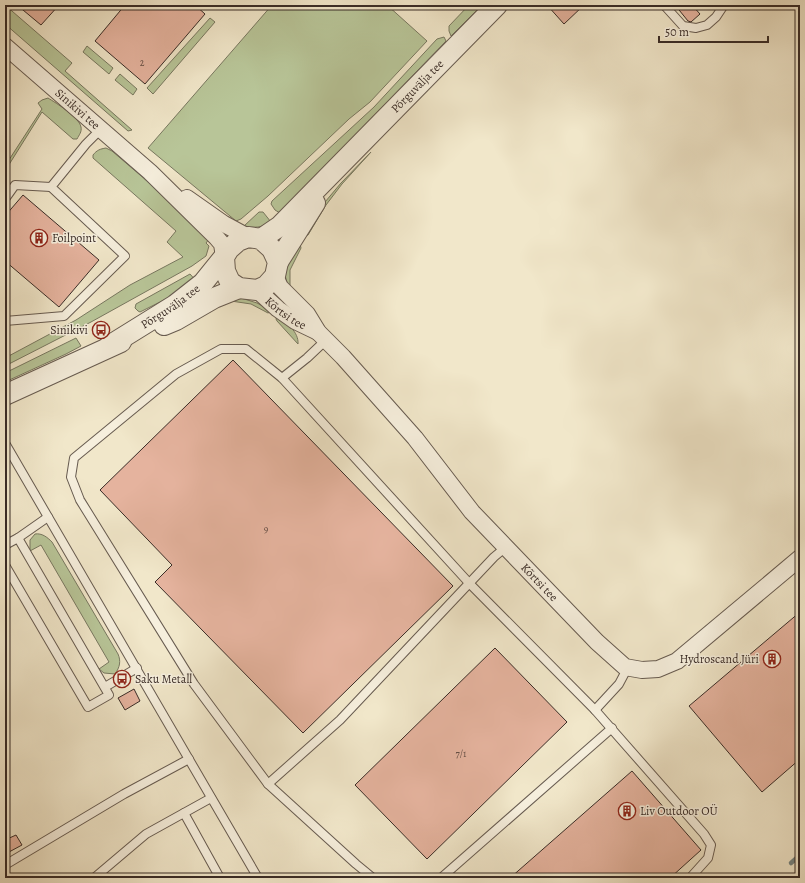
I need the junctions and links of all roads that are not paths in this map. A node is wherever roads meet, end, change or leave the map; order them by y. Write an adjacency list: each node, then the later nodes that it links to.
1 (497, 5): 6 (street, Põrguvälja tee)
2 (664, 5): 3 (lane)
3 (724, 5)
4 (5, 46): 5 (street, Sinikivi tee)
5 (100, 129): 7 (street, Sinikivi tee); 8 (lane)
6 (338, 168): 10 (street, Põrguvälja tee); 12 (street, Põrguvälja tee)
7 (150, 172): 10 (street, Sinikivi tee); 11 (street, Sinikivi tee)
8 (51, 187): 9 (lane); 14 (lane)
9 (5, 199)
10 (254, 238): 11 (street); 12 (street)
11 (224, 257): 13 (street); 16 (street, Põrguvälja tee)
12 (276, 269): 13 (street); 15 (street, Kõrtsi tee)
13 (248, 289): 15 (street, Kõrtsi tee); 16 (street, Põrguvälja tee)
14 (5, 321)
15 (322, 336): 17 (lane); 23 (street, Kõrtsi tee)
16 (109, 346): 18 (street, Põrguvälja tee)
17 (282, 378): 26 (lane); 33 (lane)
18 (5, 395)
19 (5, 443): 20 (lane)
20 (48, 517): 21 (lane); 28 (lane)
21 (18, 538): 22 (lane); 29 (lane)
22 (5, 545)
23 (506, 547): 26 (lane); 27 (street, Kõrtsi tee)
24 (800, 558): 27 (street, Kõrtsi tee)
25 (5, 565): 29 (lane)
26 (470, 584): 30 (lane); 33 (lane)
27 (628, 667): 30 (lane)
28 (137, 668): 29 (lane); 32 (lane)
29 (105, 687)
30 (596, 710): 31 (lane)
31 (612, 728): 41 (lane); 42 (lane)
32 (189, 759): 34 (lane); 36 (lane)
33 (268, 784): 40 (lane)
34 (211, 798): 35 (lane); 39 (lane)
35 (184, 813): 37 (lane); 38 (lane)
36 (5, 865)
37 (94, 878)
38 (220, 878)
39 (258, 878)
40 (373, 878)
41 (441, 878)
42 (690, 878)

